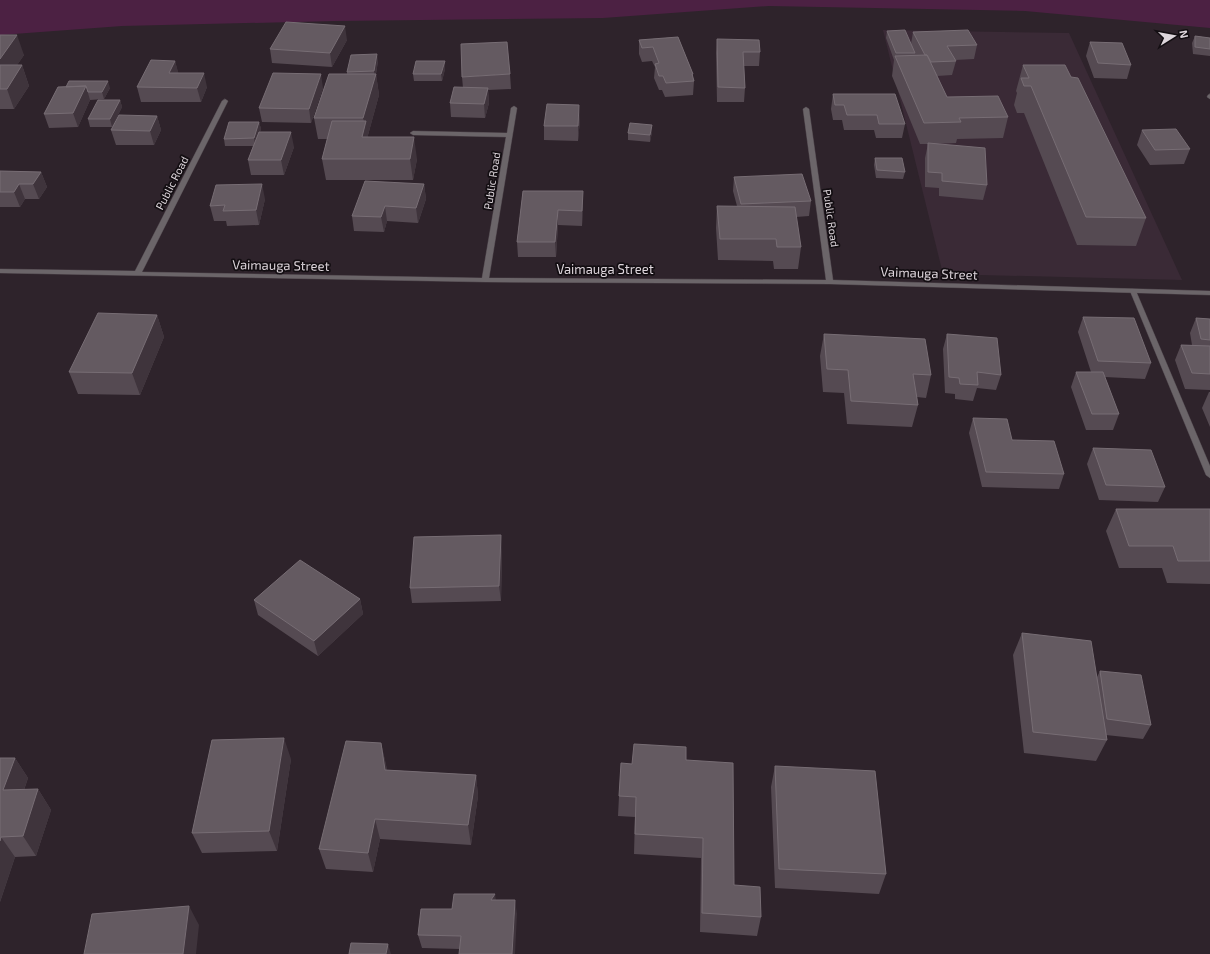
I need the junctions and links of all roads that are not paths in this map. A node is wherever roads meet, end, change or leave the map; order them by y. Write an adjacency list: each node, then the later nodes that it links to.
1 (225, 101): 7 (street, Public Road)
2 (514, 108): 5 (street, Public Road)
3 (806, 109): 9 (street, Public Road)
4 (413, 133): 5 (street)
5 (510, 135): 8 (street, Public Road)
6 (0, 271): 7 (street, Vaimauga Street)
7 (137, 274): 8 (street, Vaimauga Street)
8 (485, 280): 9 (street, Vaimauga Street)
9 (830, 282): 10 (street, Vaimauga Street)
10 (1133, 291): 11 (street, Vaimauga Street); 12 (street)
11 (1210, 293)
12 (1210, 475)

